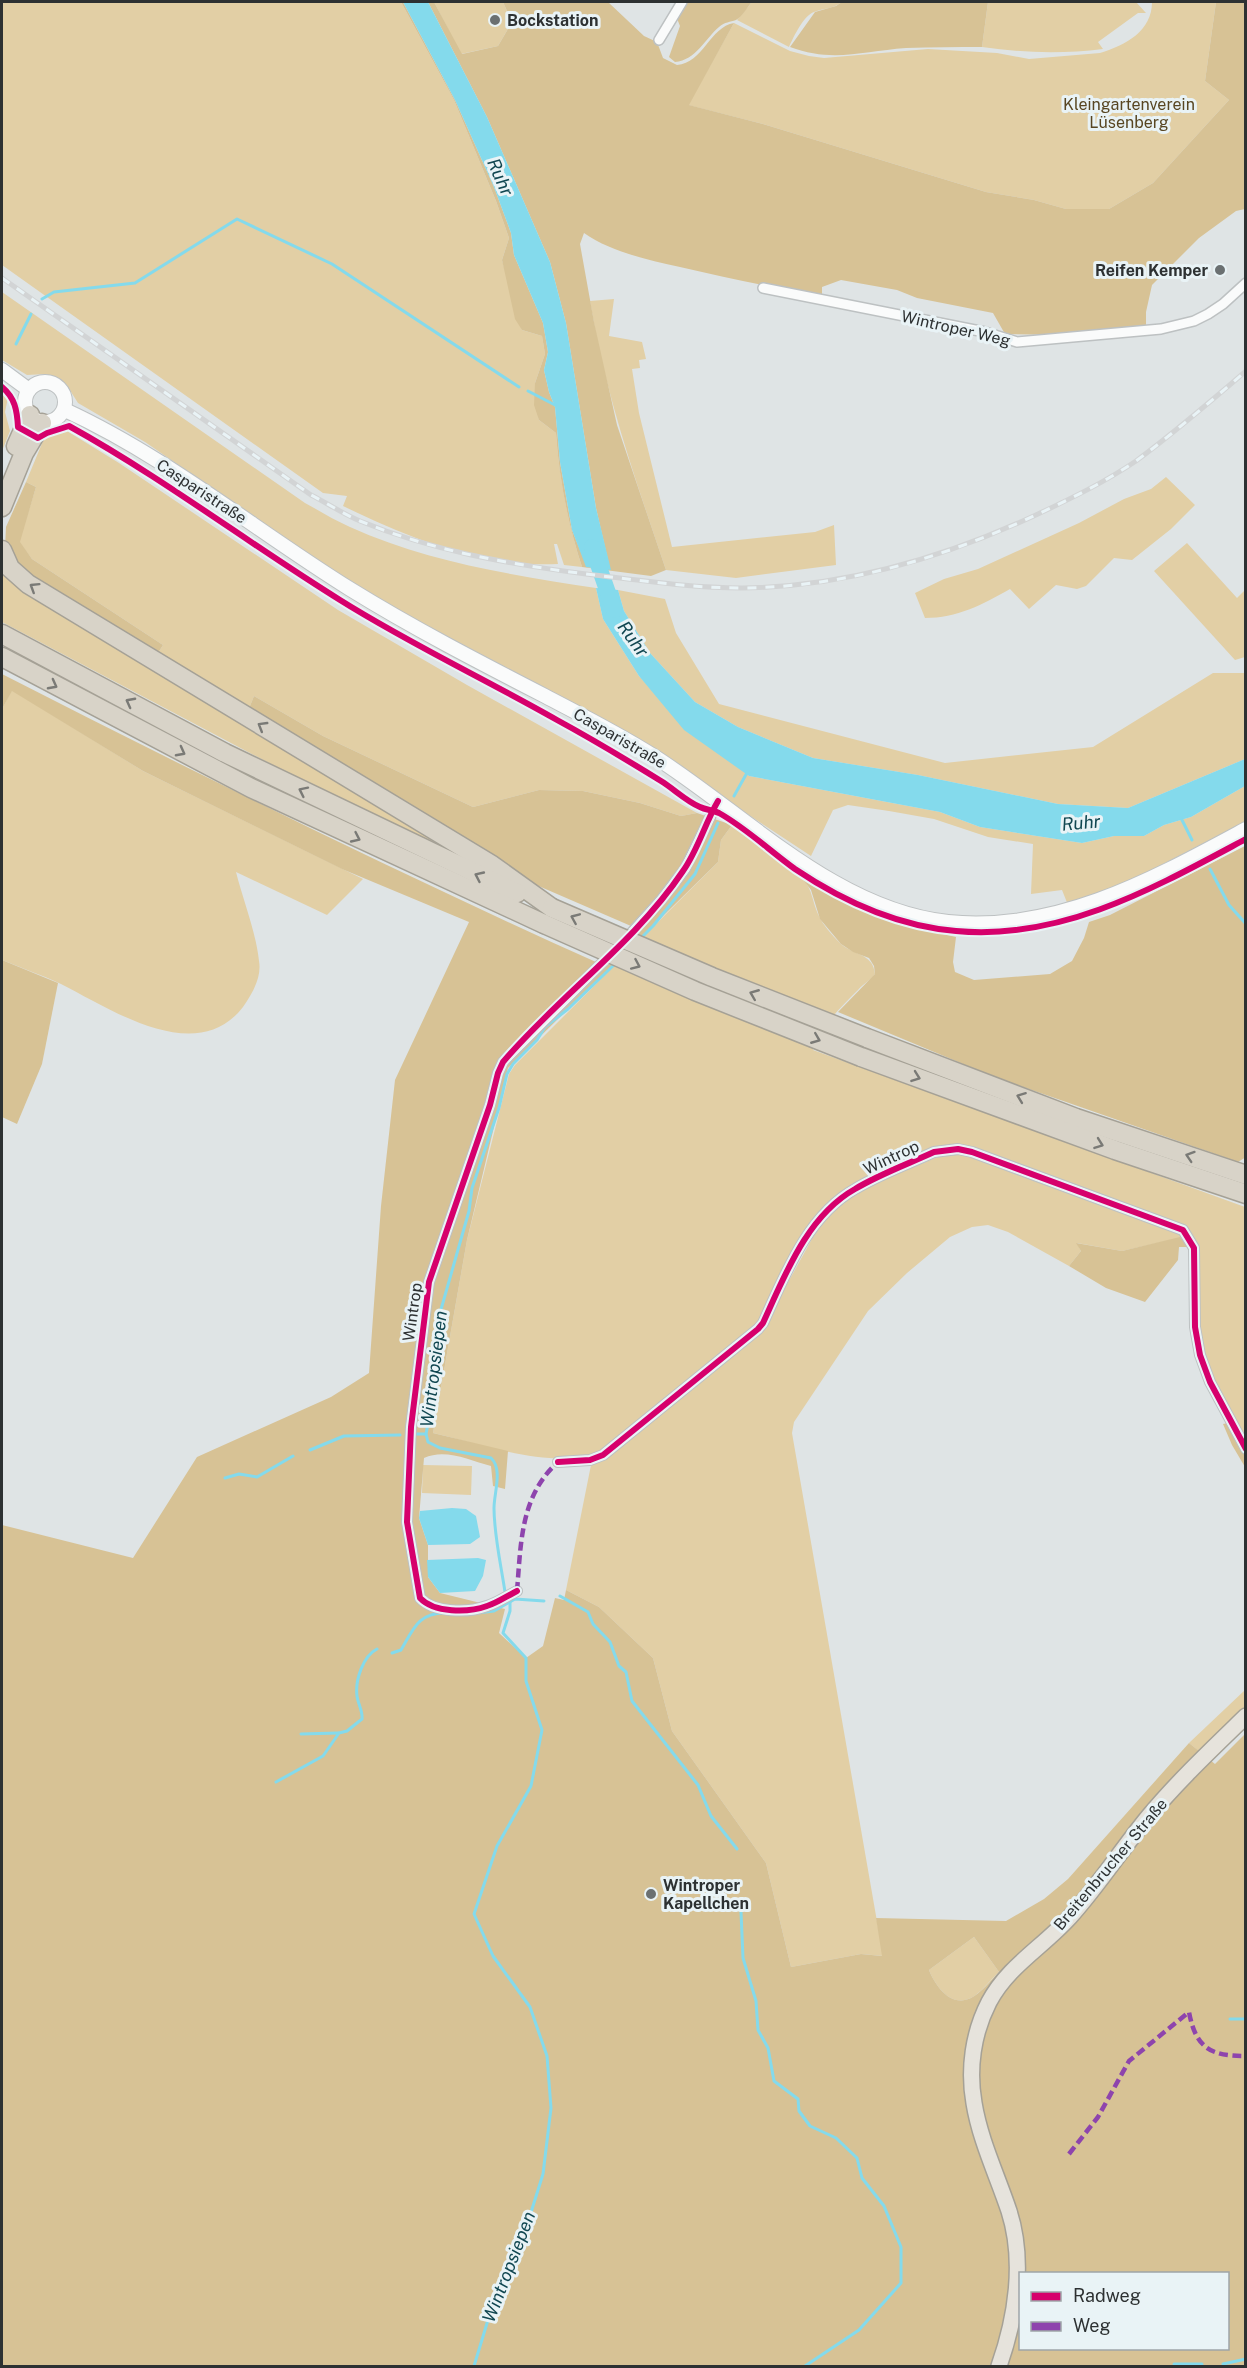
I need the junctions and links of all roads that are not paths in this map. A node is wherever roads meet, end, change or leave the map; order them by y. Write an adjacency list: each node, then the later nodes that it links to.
1 (682, 2): 2 (street)
2 (659, 40)
3 (1245, 284): 4 (street, Wintroper Weg)
4 (763, 288)
5 (2, 370): 6 (main road)
6 (29, 390): 7 (main road); 8 (main road)
7 (64, 410): 8 (main road); 14 (main road, Casparistraße)
8 (36, 419): 9 (highway); 10 (highway)
9 (2, 481)
10 (2, 507)
11 (2, 550): 16 (highway, one-way to 11)
12 (2, 634): 16 (highway, one-way to 12)
13 (2, 657): 16 (highway, one-way to 16)
14 (718, 801): 15 (main road, Casparistraße); 21 (street, Wintrop)
15 (1245, 829)
16 (548, 916): 17 (highway, one-way to 16, bridge); 18 (highway, one-way to 18, bridge)
17 (1245, 1175)
18 (1245, 1194)
19 (1245, 1449): 20 (street, Wintrop)
20 (558, 1462)
21 (517, 1591)
22 (1245, 1716): 23 (main road, Breitenbrucher Straße)
23 (999, 2367)

